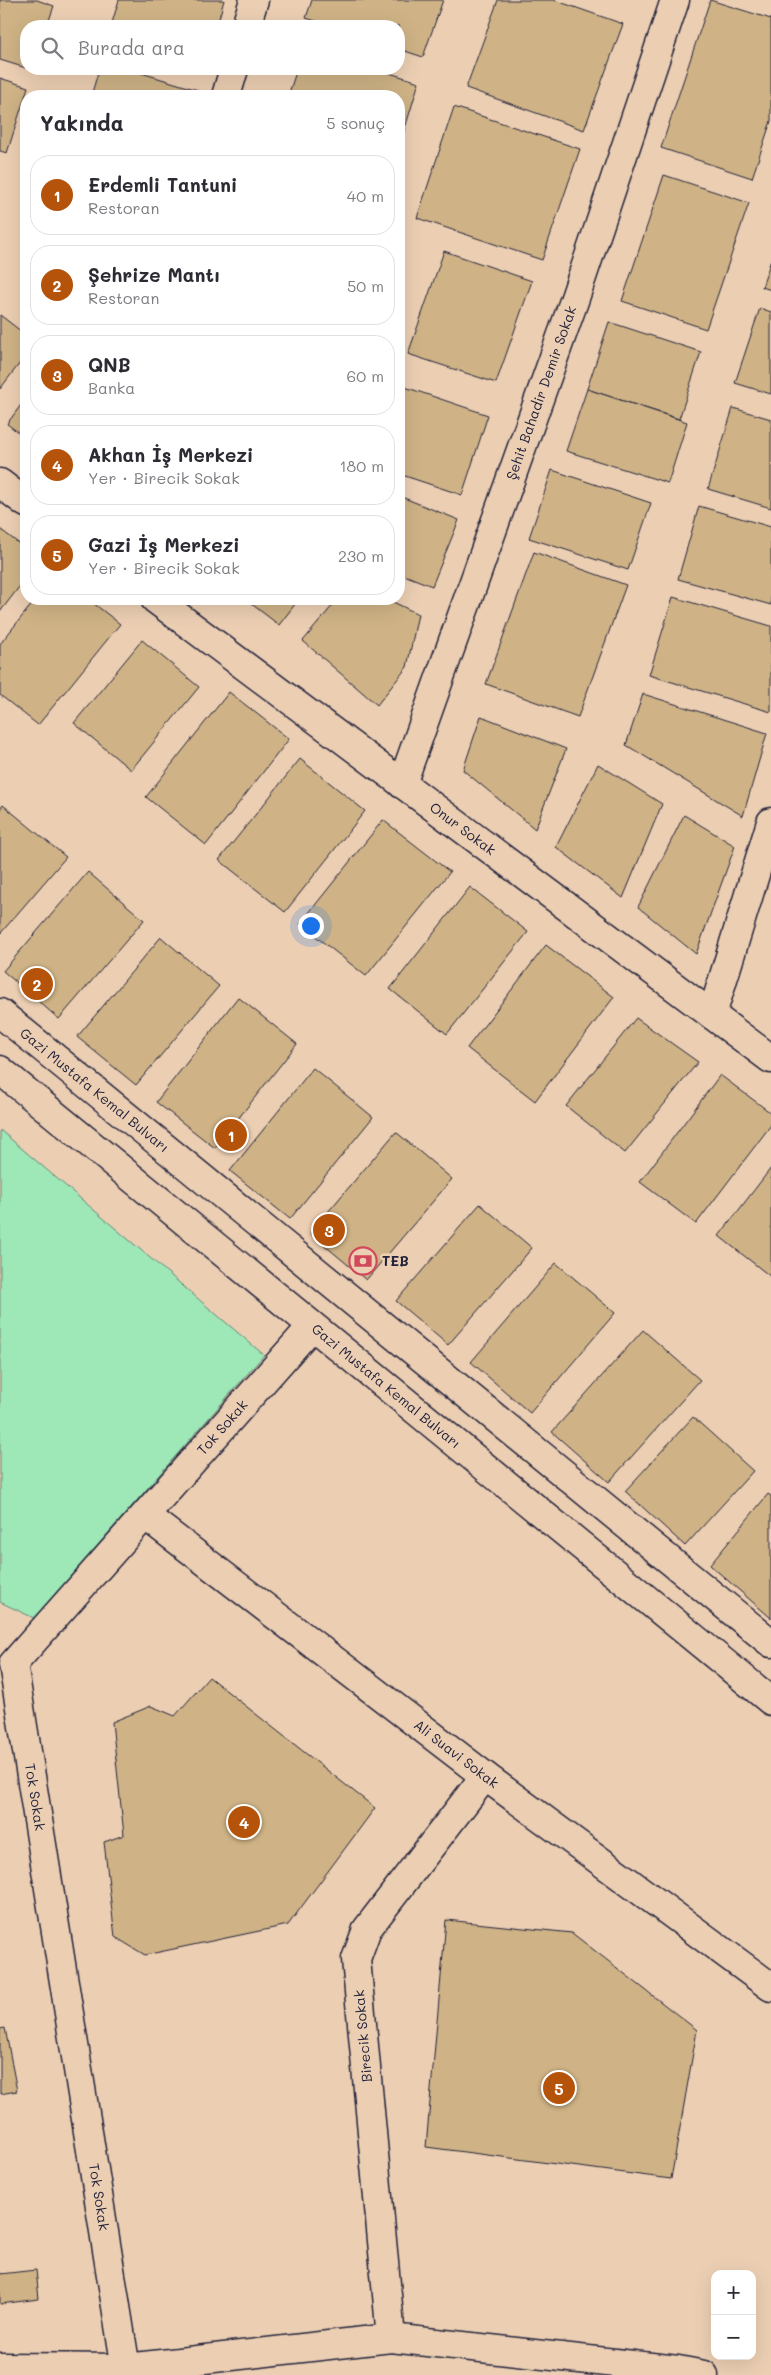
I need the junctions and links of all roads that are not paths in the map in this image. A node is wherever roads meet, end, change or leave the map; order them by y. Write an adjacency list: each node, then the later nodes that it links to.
1 (254, 0): 3 (street)
2 (675, 0): 9 (street, Şehit Bahadir Demir Sokak)
3 (248, 20)
4 (232, 75): 5 (street)
5 (228, 90)
6 (0, 483): 7 (street)
7 (20, 498)
8 (163, 605): 9 (street, Onur Sokak)
9 (402, 784): 12 (street, Onur Sokak)
10 (771, 822): 12 (street)
11 (0, 1013): 17 (street, Gazi Mustafa Kemal Bulvarı)
12 (712, 1015): 13 (street, Onur Sokak)
13 (771, 1059)
14 (0, 1070): 15 (street, Gazi Mustafa Kemal Bulvarı)
15 (312, 1326): 16 (street, Tok Sokak); 18 (street, Gazi Mustafa Kemal Bulvarı)
16 (146, 1516): 19 (street, Ali Suavi Sokak); 23 (street, Tok Sokak)
17 (771, 1643)
18 (771, 1701)
19 (485, 1776): 20 (street, Ali Suavi Sokak); 21 (street, Birecik Sokak)
20 (771, 1987)
21 (391, 2338): 23 (street); 24 (street)
22 (0, 2367): 23 (street)
23 (127, 2371)
24 (704, 2375)

